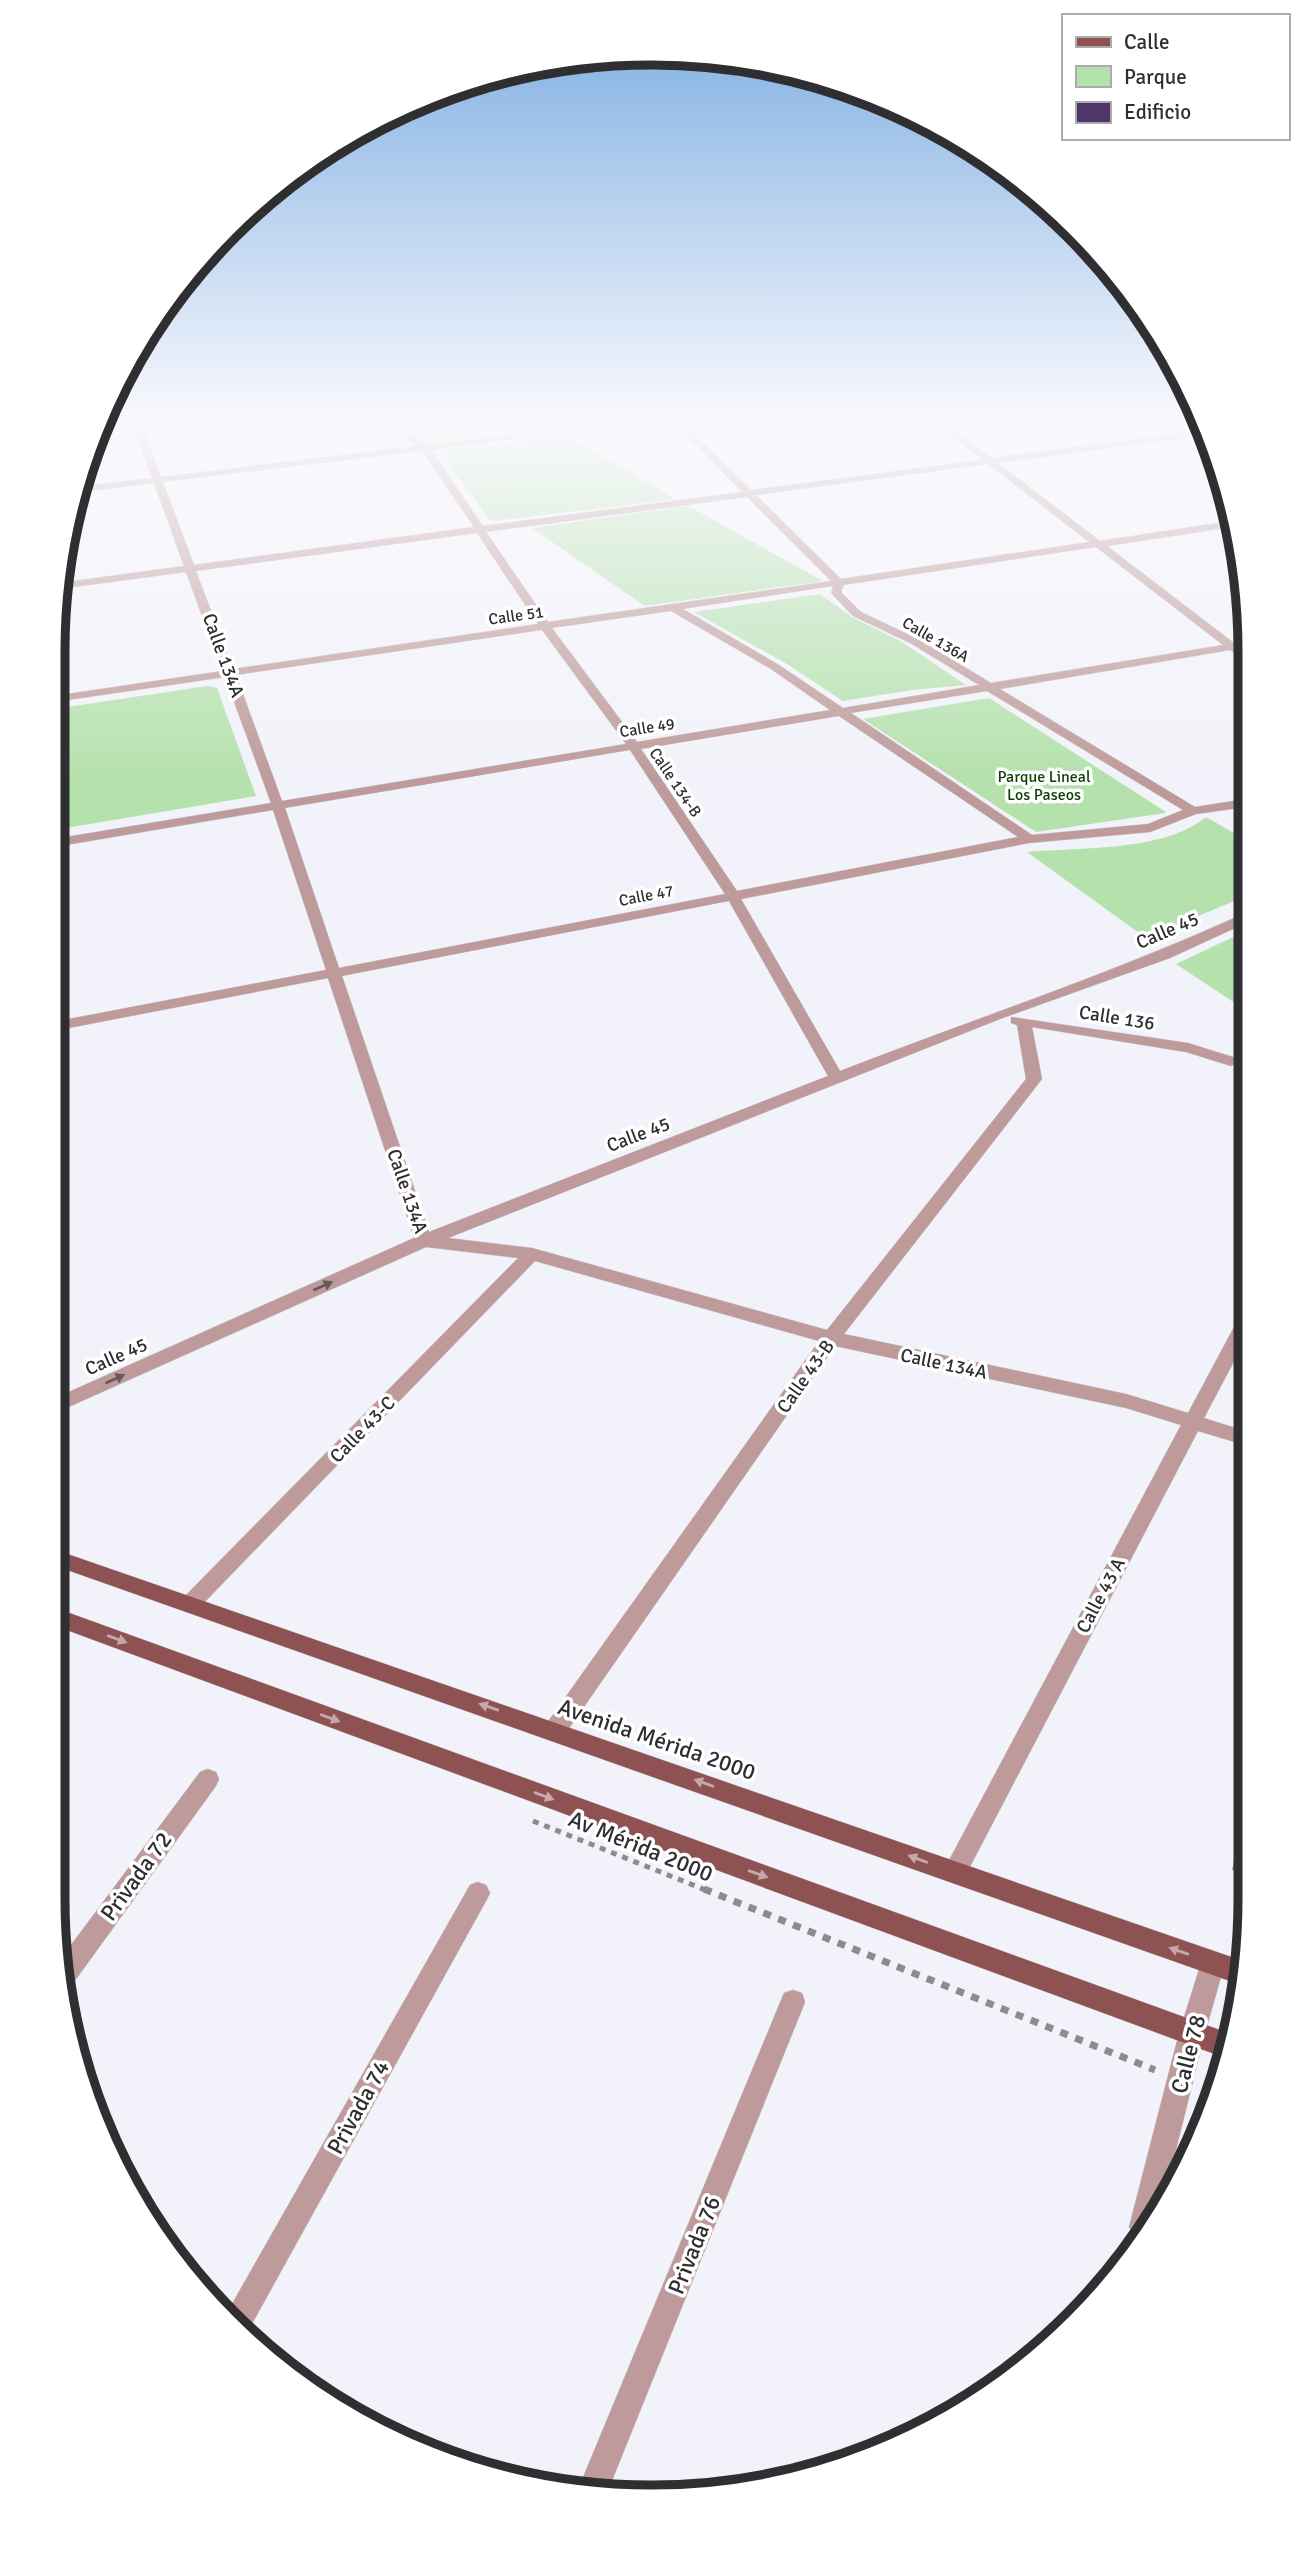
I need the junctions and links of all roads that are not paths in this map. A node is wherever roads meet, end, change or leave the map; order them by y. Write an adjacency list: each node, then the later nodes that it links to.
1 (181, 540): 8 (street, Calle 134A)
2 (400, 540): 8 (street)
3 (489, 540): 12 (street, Calle 134-B)
4 (796, 540): 9 (street, Calle 136A)
5 (1094, 540): 7 (street)
6 (1126, 540): 7 (street, Calle 51)
7 (1099, 544): 9 (street, Calle 51); 14 (street)
8 (191, 568): 10 (street); 16 (street, Calle 134A)
9 (839, 583): 11 (street, Calle 51); 17 (street, Calle 136A)
10 (69, 585)
11 (672, 607): 12 (street, Calle 51); 19 (street)
12 (545, 626): 16 (street, Calle 51); 20 (street, Calle 134-B)
13 (1238, 646): 14 (street, Calle 49)
14 (1232, 647): 15 (street); 17 (street, Calle 49)
15 (1238, 652)
16 (231, 673): 18 (street, Calle 51); 22 (street, Calle 134A)
17 (988, 688): 19 (street, Calle 49); 23 (street, Calle 136A)
18 (65, 697)
19 (839, 713): 20 (street, Calle 49); 24 (street)
20 (633, 745): 22 (street, Calle 49); 26 (street, Calle 134-B)
21 (1238, 804): 23 (street, Calle 47)
22 (278, 806): 25 (street, Calle 49); 28 (street, Calle 134A)
23 (1193, 811): 24 (street, Calle 47)
24 (1029, 839): 26 (street, Calle 47)
25 (65, 841)
26 (733, 896): 28 (street, Calle 47); 33 (street, Calle 134-B)
27 (1238, 922): 29 (street, Calle 45)
28 (336, 974): 31 (street, Calle 47); 34 (street, Calle 134A)
29 (995, 1016): 30 (street, Calle 136); 33 (street, Calle 45)
30 (1024, 1022): 32 (street, Calle 136); 37 (street, Calle 43-B)
31 (65, 1025)
32 (1231, 1061)
33 (838, 1079): 34 (street, Calle 45)
34 (423, 1241): 35 (street, Calle 134A); 38 (street, Calle 45, one-way to 34)
35 (532, 1254): 37 (street, Calle 134A); 42 (street, Calle 43-C)
36 (1238, 1336): 39 (street, Calle 43 A)
37 (831, 1338): 39 (street, Calle 134A); 44 (street, Calle 43-B)
38 (65, 1402)
39 (1192, 1421): 40 (street, Calle 134A); 46 (street, Calle 43 A)
40 (1238, 1436)
41 (65, 1561): 42 (main road, Avenida Mérida 2000)
42 (191, 1603): 44 (main road, Avenida Mérida 2000, one-way to 42)
43 (65, 1620): 52 (main road, one-way to 52)
44 (555, 1730): 46 (main road, Avenida Mérida 2000, one-way to 44)
45 (208, 1779): 49 (street, Privada 72)
46 (955, 1872): 48 (main road, Avenida Mérida 2000, one-way to 46)
47 (478, 1893): 55 (street, Privada 74)
48 (1213, 1963): 50 (main road, Avenida Mérida 2000); 52 (street, Calle 78)
49 (69, 1967)
50 (1234, 1970)
51 (793, 2002): 56 (street, Privada 76)
52 (1192, 2033): 53 (main road); 54 (street, Calle 78)
53 (1220, 2043)
54 (1147, 2212)
55 (241, 2316)
56 (596, 2482)

